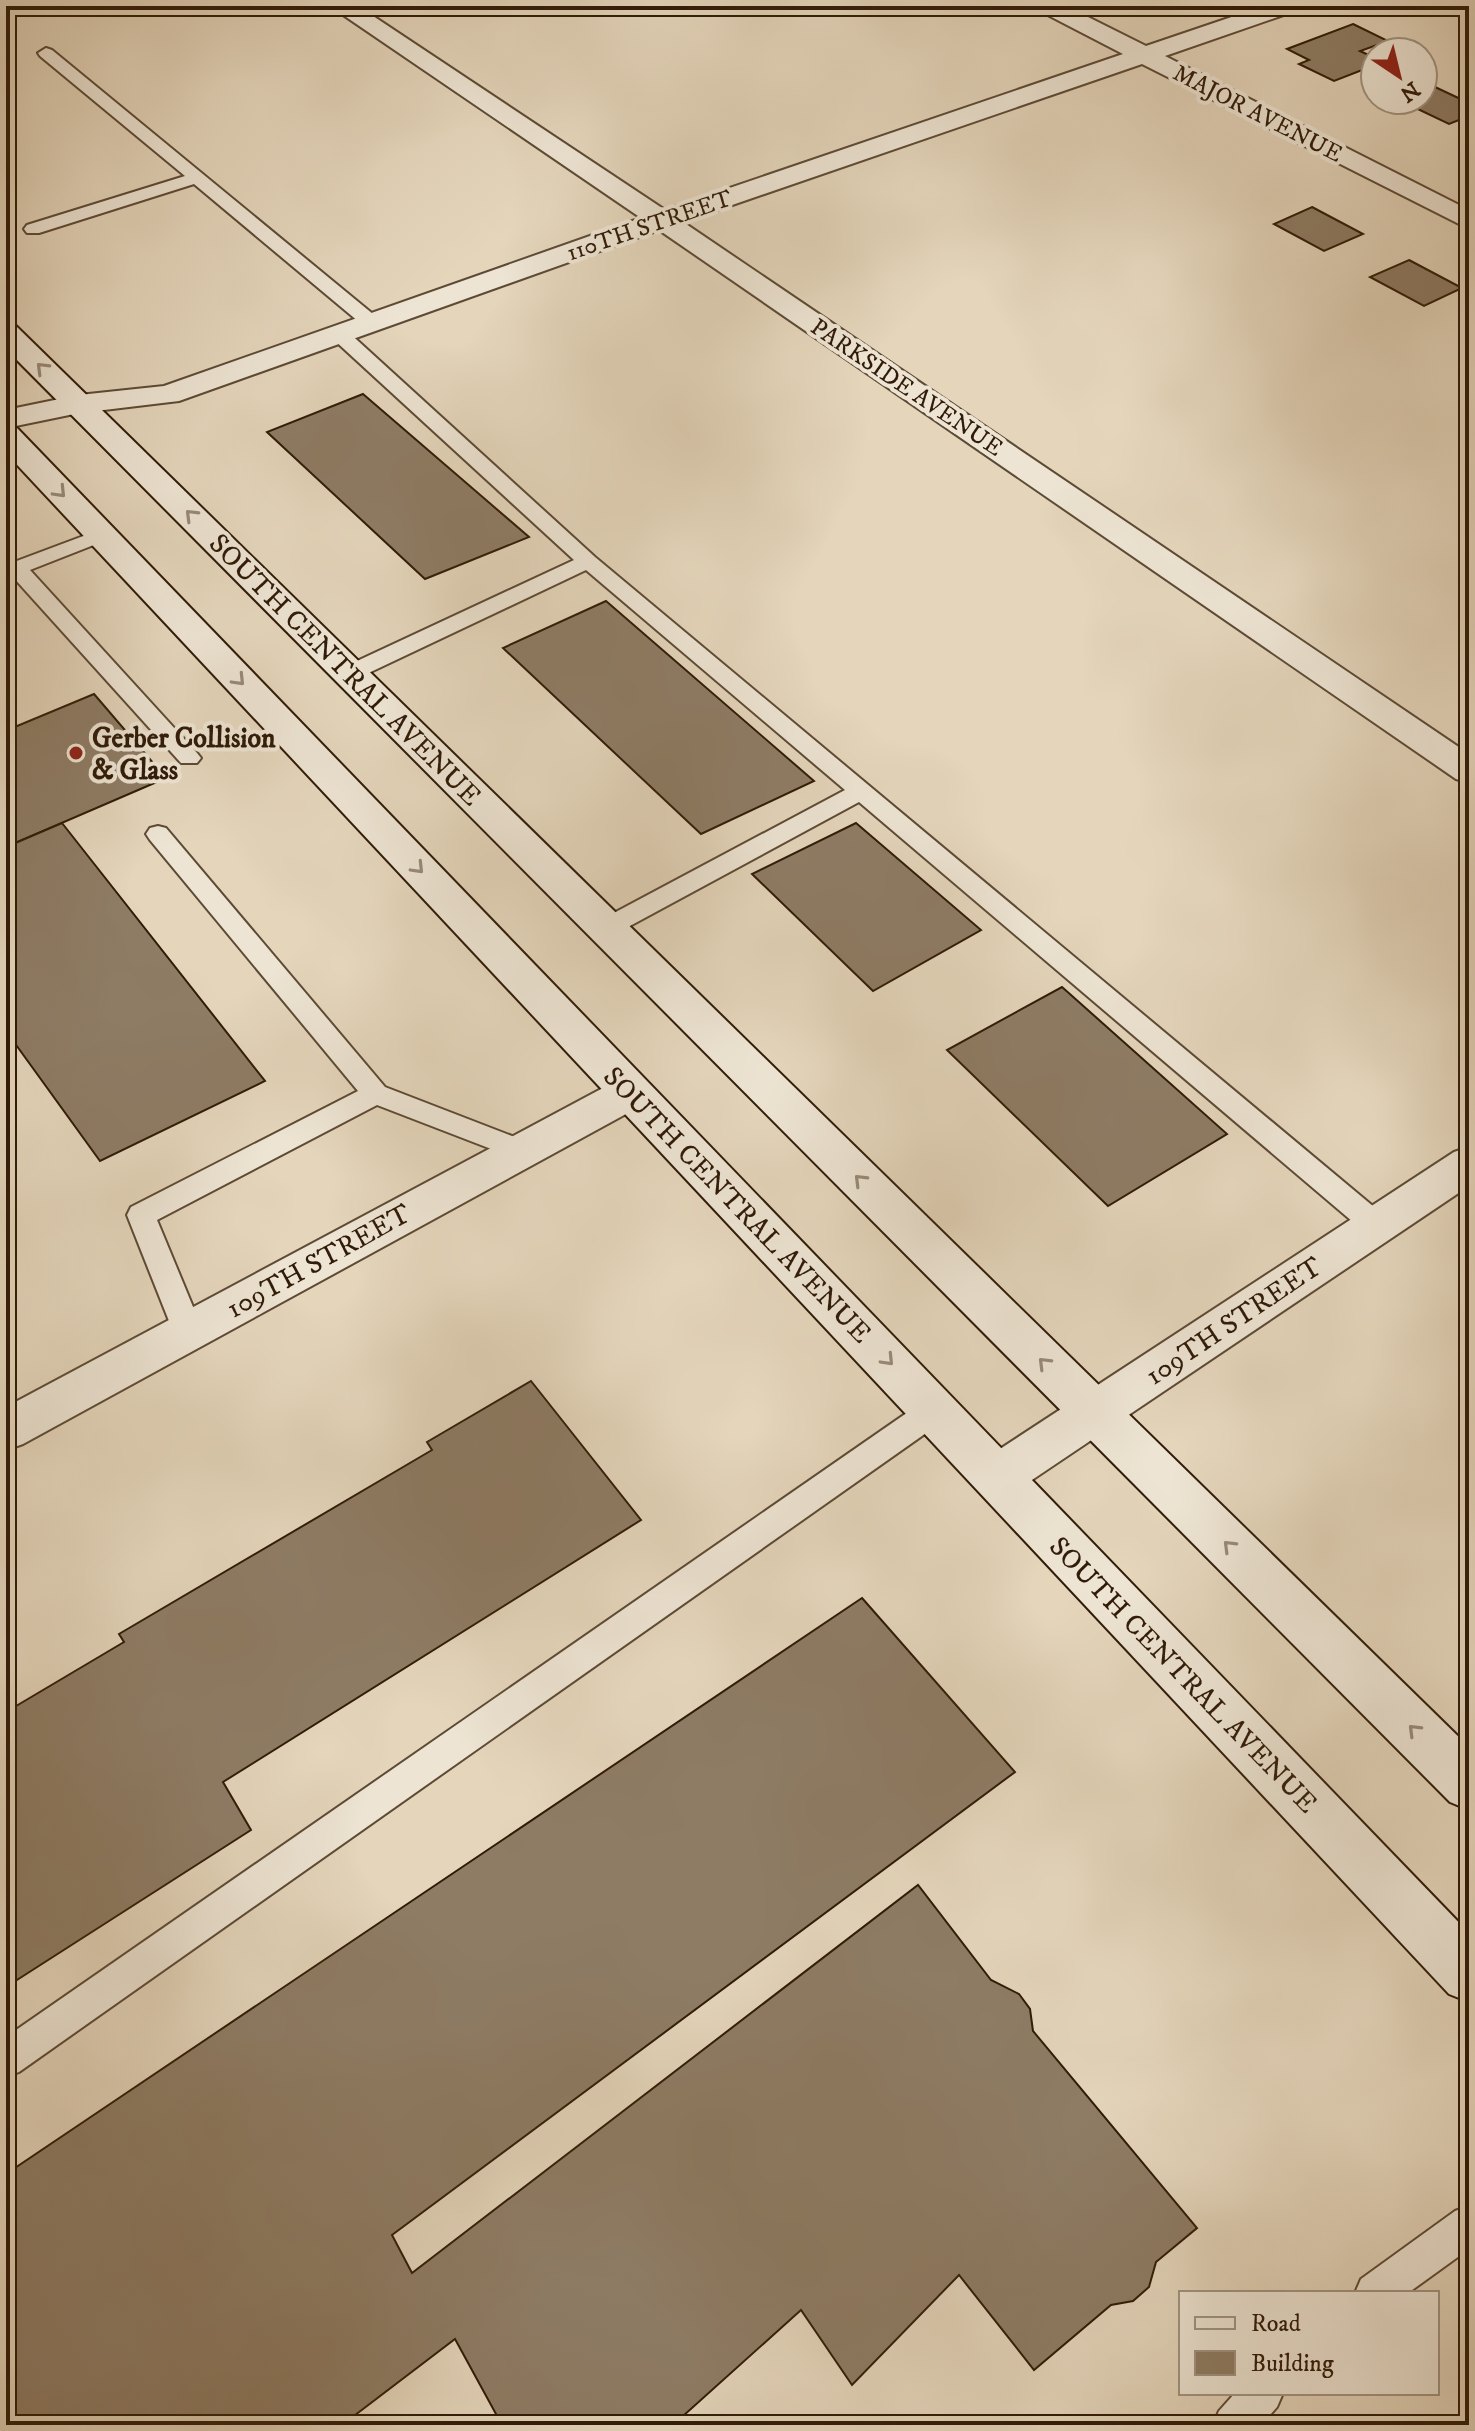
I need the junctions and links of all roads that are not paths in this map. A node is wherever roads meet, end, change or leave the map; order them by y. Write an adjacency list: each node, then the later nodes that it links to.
1 (342, 6): 7 (street, PARKSIDE AVENUE)
2 (1048, 6): 5 (street, MAJOR AVENUE)
3 (1287, 6): 5 (street, 110TH STREET)
4 (46, 53): 6 (lane)
5 (1145, 56): 7 (street, 110TH STREET); 8 (street, MAJOR AVENUE)
6 (197, 178): 9 (lane); 10 (lane)
7 (662, 220): 10 (street, 110TH STREET); 21 (street, PARKSIDE AVENUE)
8 (1469, 221)
9 (33, 229)
10 (372, 323): 12 (street, 110TH STREET)
11 (6, 332): 13 (street, SOUTH CENTRAL AVENUE, one-way to 11)
12 (339, 334): 13 (street, 110TH STREET); 17 (lane)
13 (79, 404): 14 (street, 110TH STREET); 19 (street, SOUTH CENTRAL AVENUE, one-way to 13)
14 (6, 419)
15 (6, 435): 16 (street, SOUTH CENTRAL AVENUE, one-way to 16)
16 (102, 535): 18 (lane); 25 (street, SOUTH CENTRAL AVENUE, one-way to 25)
17 (588, 561): 19 (lane); 22 (lane)
18 (11, 570): 20 (lane)
19 (350, 673): 24 (street, SOUTH CENTRAL AVENUE)
20 (189, 758)
21 (1469, 771)
22 (861, 791): 24 (lane); 29 (lane)
23 (158, 834): 26 (lane)
24 (606, 928): 32 (street, SOUTH CENTRAL AVENUE, one-way to 24)
25 (631, 1092): 27 (street, 109TH STREET); 31 (street, SOUTH CENTRAL AVENUE, one-way to 31)
26 (376, 1094): 27 (lane); 30 (lane)
27 (520, 1150): 30 (street, 109TH STREET)
28 (1469, 1164): 29 (street, 109TH STREET)
29 (1376, 1225): 32 (street, 109TH STREET)
30 (188, 1331): 33 (street, 109TH STREET)
31 (935, 1410): 34 (street, SOUTH CENTRAL AVENUE); 37 (lane)
32 (1094, 1413): 34 (street, 109TH STREET); 35 (street, SOUTH CENTRAL AVENUE, one-way to 32)
33 (6, 1430)
34 (997, 1477): 36 (street, SOUTH CENTRAL AVENUE)
35 (1469, 1784)
36 (1469, 1974)
37 (6, 2059)
38 (1469, 2225): 39 (lane)
39 (1378, 2291)
40 (1261, 2395): 41 (lane)
41 (1233, 2425)

